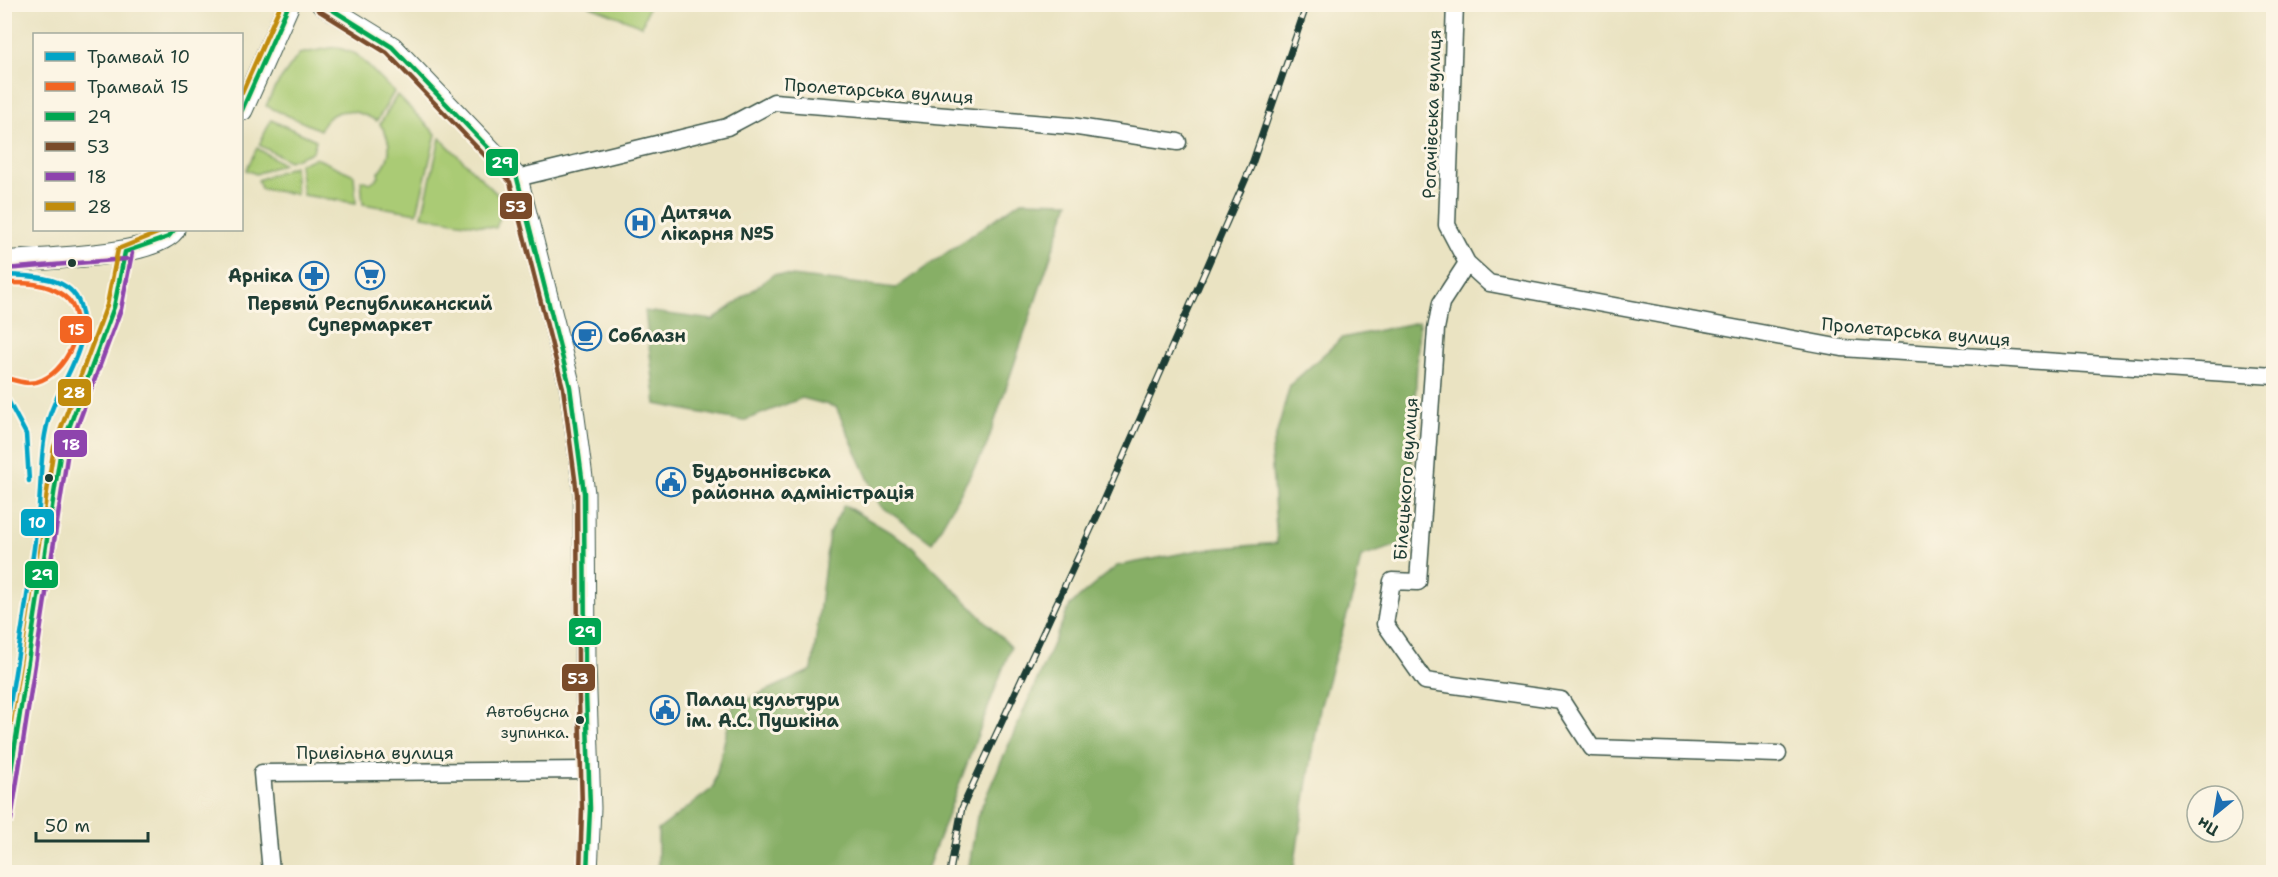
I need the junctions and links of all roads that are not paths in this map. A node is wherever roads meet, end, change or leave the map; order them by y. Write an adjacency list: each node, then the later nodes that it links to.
1 (289, 4): 4 (main road)
2 (322, 4): 6 (main road)
3 (1455, 4): 7 (street, Рогачівська вулиця)
4 (243, 108)
5 (1178, 142): 6 (street, Пролетарська вулиця)
6 (517, 178): 14 (main road)
7 (1447, 225): 11 (street, Пролетарська вулиця)
8 (173, 231): 9 (main road)
9 (125, 252): 10 (main road); 15 (street)
10 (4, 262)
11 (1467, 263): 12 (street, Пролетарська вулиця); 13 (street, Білецького вулиця)
12 (2274, 376)
13 (1778, 754)
14 (589, 770): 16 (street, Привільна вулиця); 17 (main road)
15 (4, 819)
16 (272, 873)
17 (587, 873)

